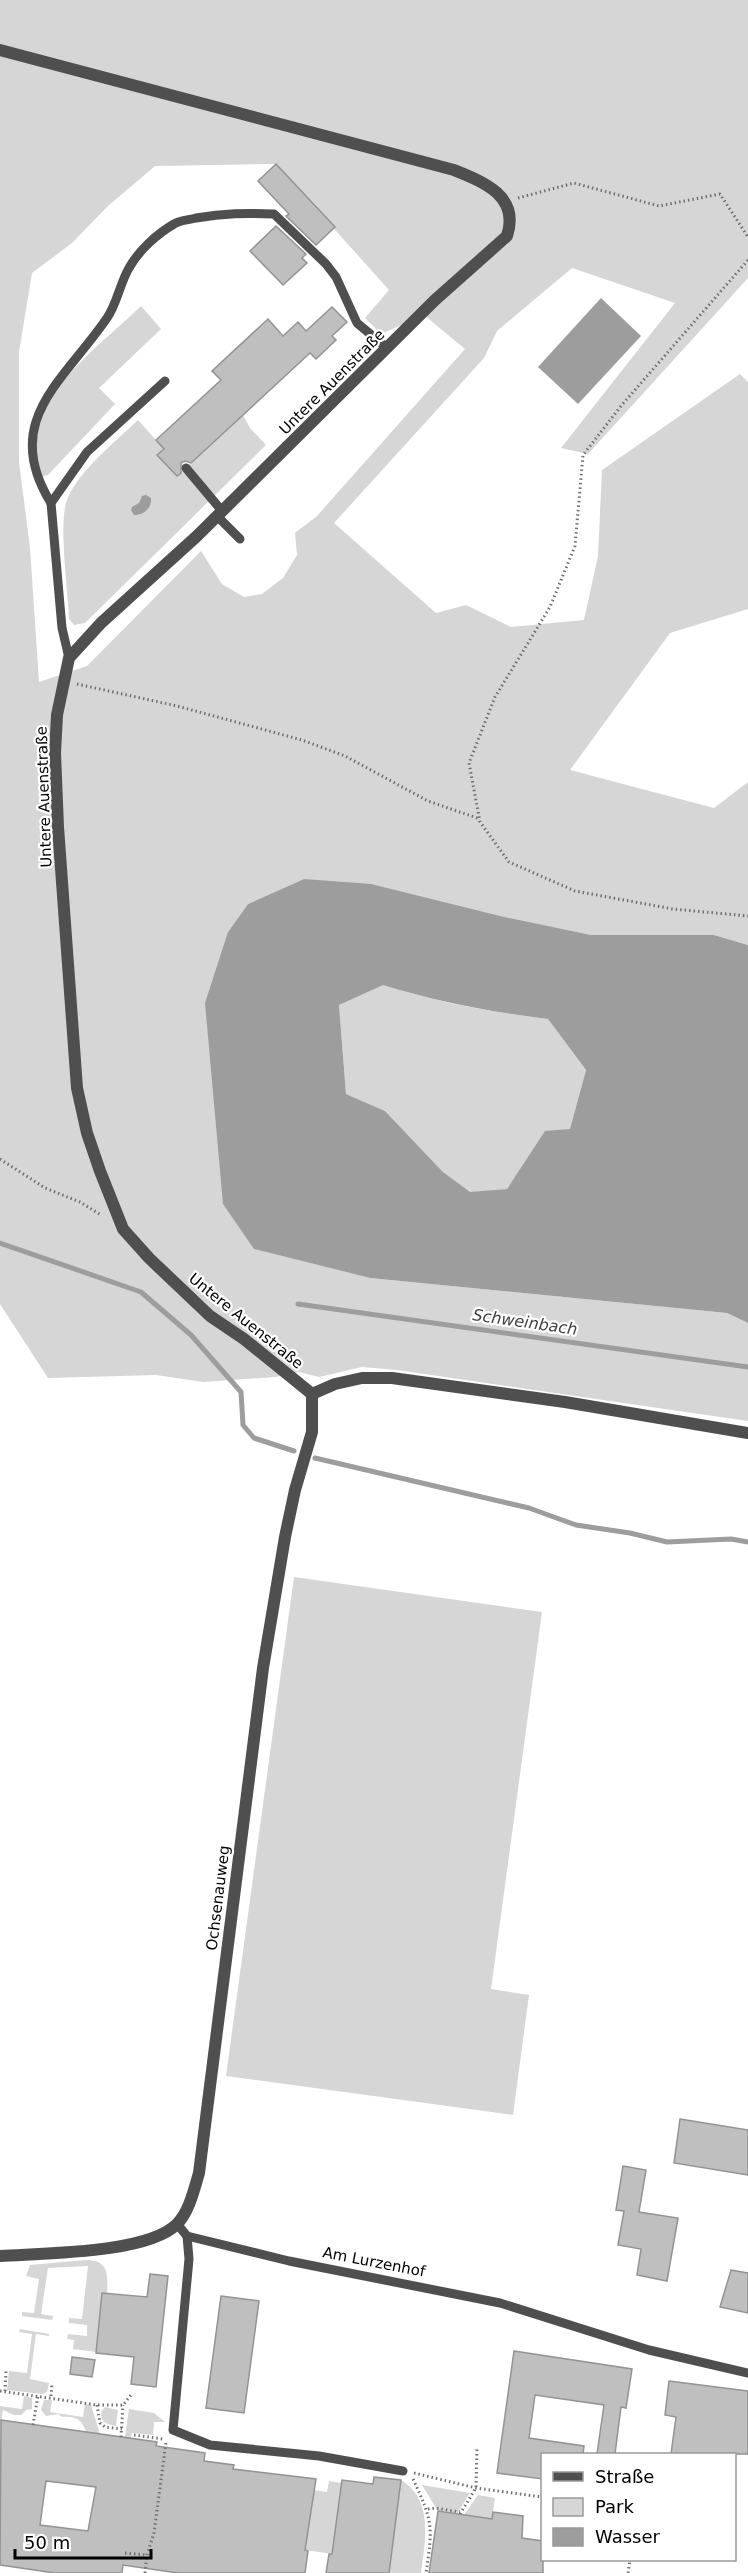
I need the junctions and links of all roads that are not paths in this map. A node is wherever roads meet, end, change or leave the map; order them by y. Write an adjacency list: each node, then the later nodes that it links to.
1 (0, 50): 2 (street, Untere Auenstraße)
2 (387, 348): 5 (lane); 6 (street, Untere Auenstraße)
3 (165, 381): 5 (lane)
4 (186, 468): 6 (lane)
5 (51, 503): 8 (lane)
6 (220, 514): 7 (lane); 8 (street, Untere Auenstraße)
7 (240, 539)
8 (69, 658): 9 (street, Untere Auenstraße)
9 (312, 1394): 10 (street); 11 (street, Ochsenauweg)
10 (748, 1433)
11 (177, 2224): 12 (lane); 13 (street)
12 (187, 2236): 14 (lane, Am Lurzenhof); 15 (lane)
13 (0, 2256)
14 (748, 2373)
15 (403, 2471)

